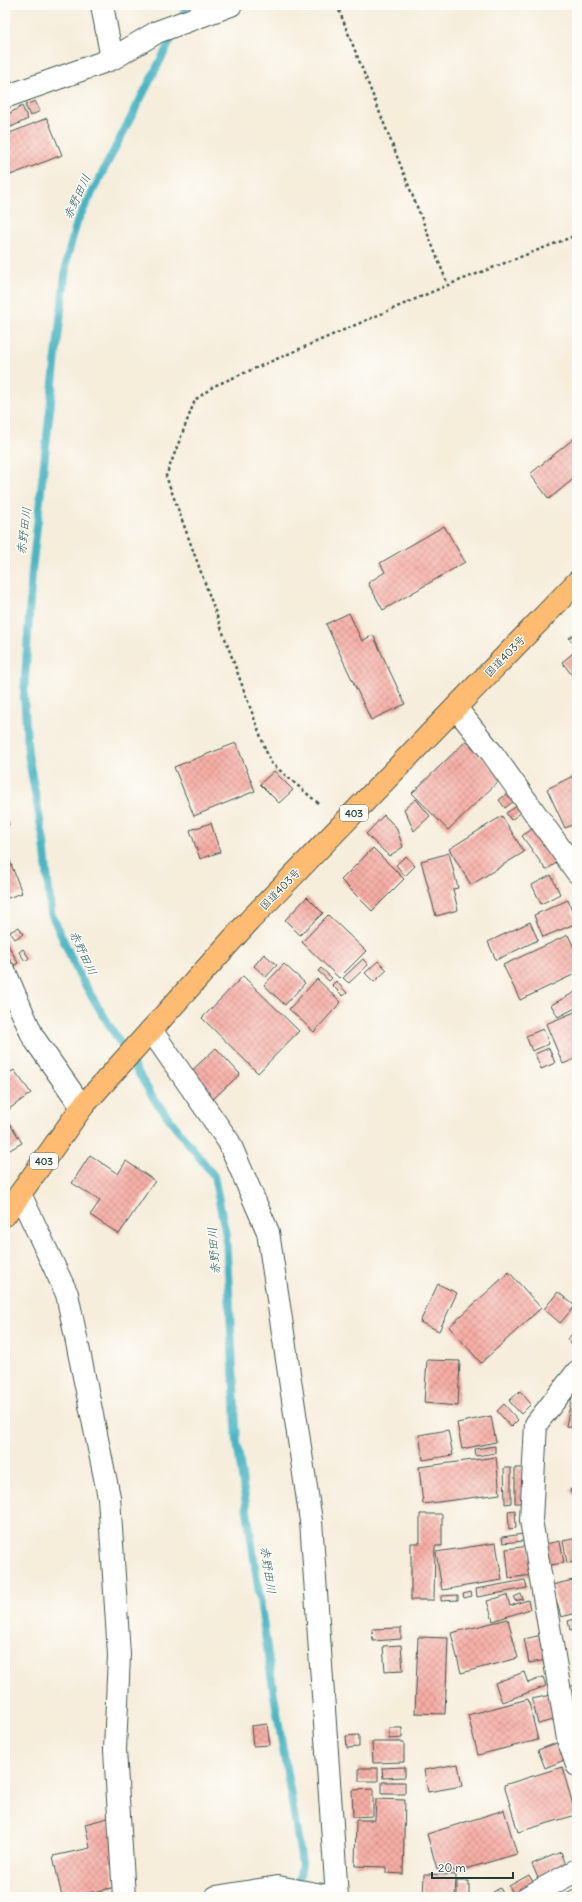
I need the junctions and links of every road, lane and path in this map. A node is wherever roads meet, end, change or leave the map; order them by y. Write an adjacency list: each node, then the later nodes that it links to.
1 (102, 5): 4 (street)
2 (231, 5): 4 (street)
3 (337, 5): 7 (path)
4 (112, 59): 5 (street)
5 (5, 97)
6 (577, 235): 7 (path)
7 (448, 285): 10 (path)
8 (577, 582): 9 (highway, 国道403号 / 403)
9 (456, 708): 11 (street); 13 (highway, 国道403号 / 403)
10 (318, 803)
11 (577, 872)
12 (5, 972): 14 (street)
13 (151, 1030): 14 (highway, 国道403号 / 403); 23 (street)
14 (82, 1107): 15 (highway, 国道403号 / 403)
15 (20, 1194): 16 (highway, 国道403号 / 403); 22 (street)
16 (5, 1215)
17 (577, 1372): 18 (street)
18 (577, 1765)
19 (577, 1870): 24 (street)
20 (323, 1895): 21 (street)
21 (220, 1896)
22 (124, 1897)
23 (337, 1897)
24 (528, 1897)

